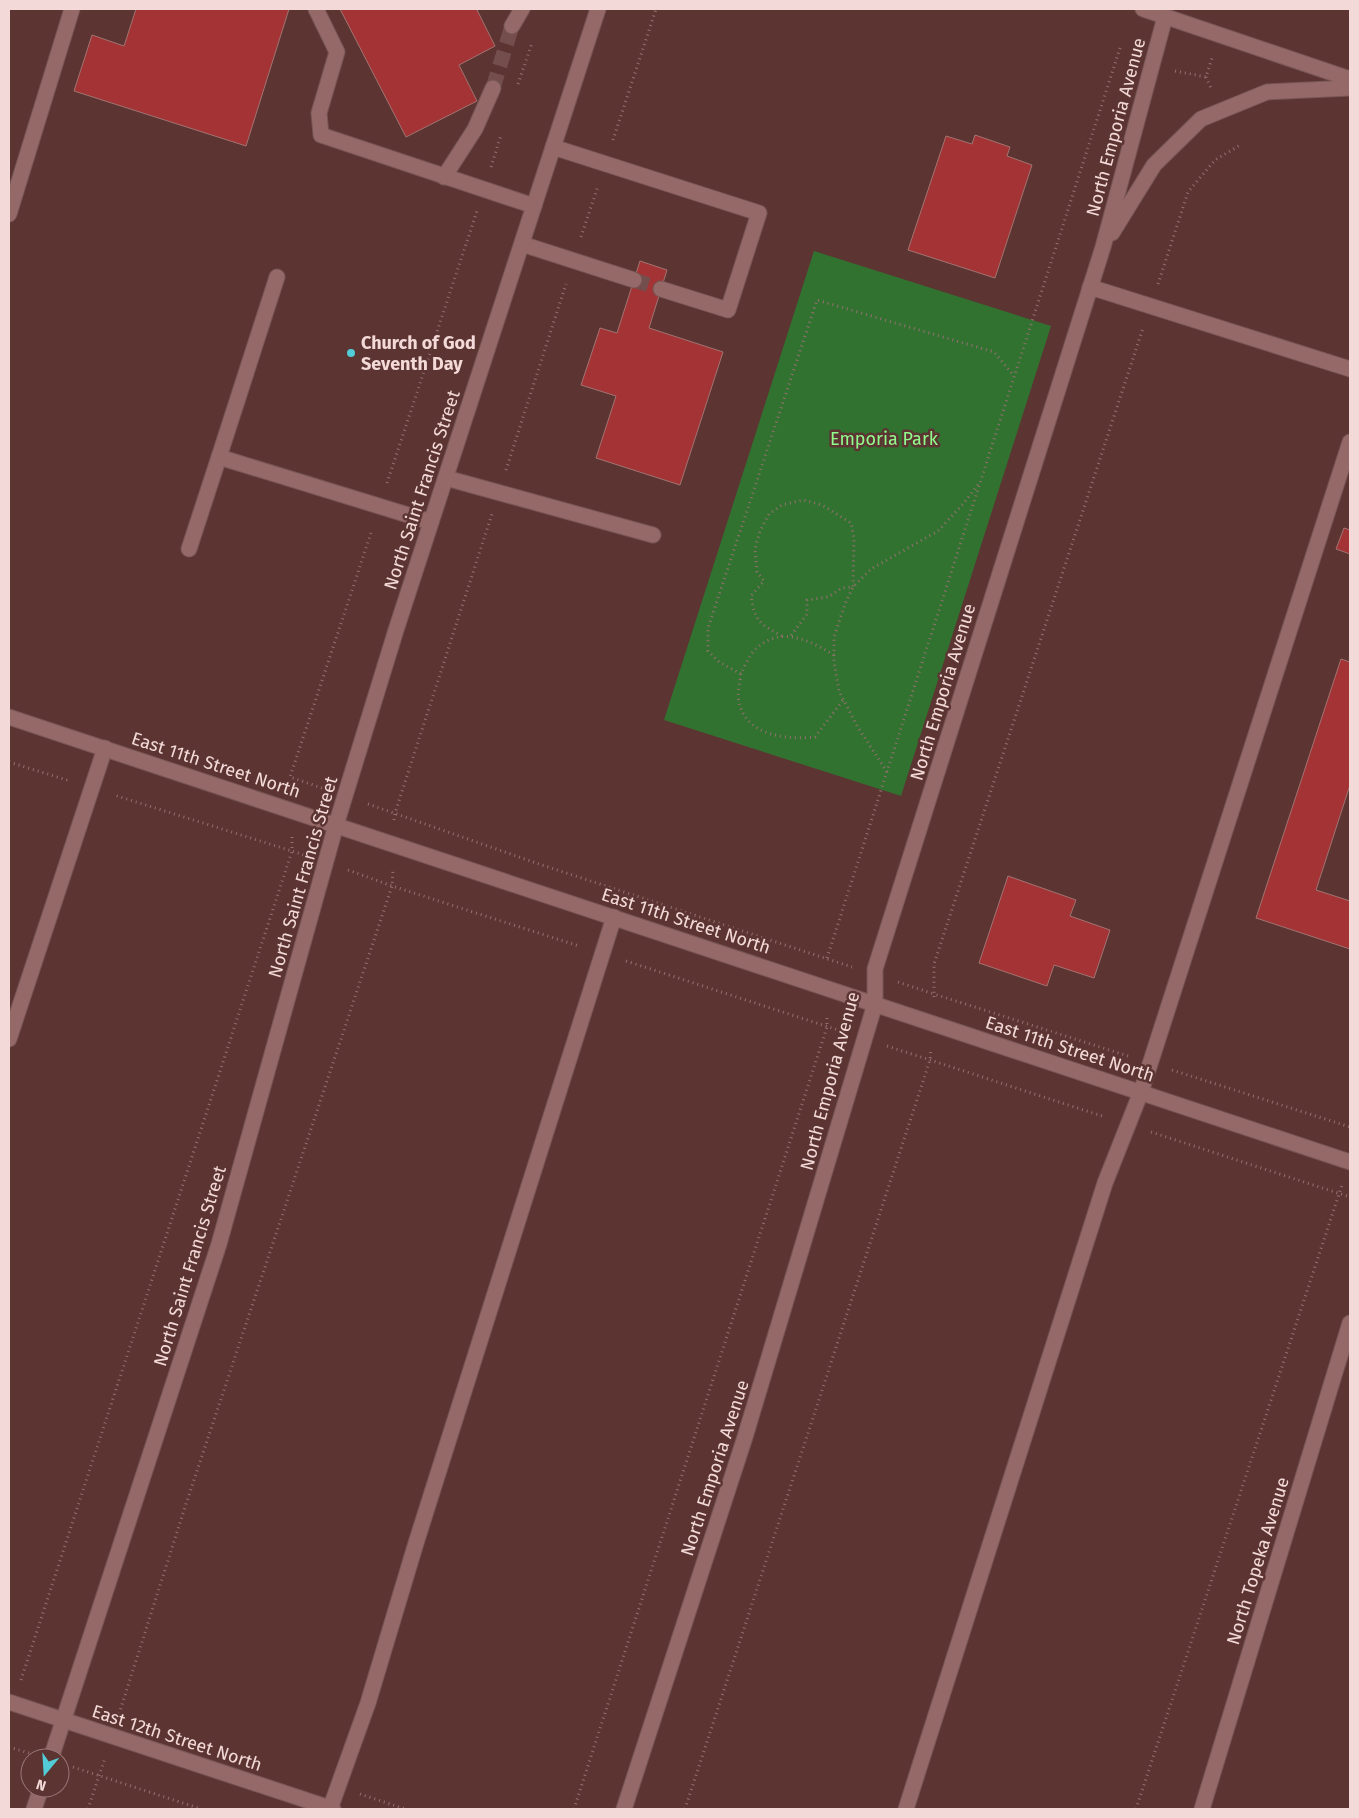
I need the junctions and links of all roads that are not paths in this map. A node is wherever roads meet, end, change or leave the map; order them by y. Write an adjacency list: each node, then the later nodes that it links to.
1 (72, 9): 14 (street)
2 (316, 9): 12 (street)
3 (522, 9): 7 (street)
4 (598, 9): 11 (street, North Saint Francis Street)
5 (1143, 9): 6 (street)
6 (1166, 17): 8 (street); 16 (street, North Emporia Avenue)
7 (512, 26)
8 (1350, 79)
9 (493, 88): 12 (street)
10 (1350, 88): 16 (street, North Emporia Avenue)
11 (553, 147): 13 (street, North Saint Francis Street); 20 (street)
12 (444, 176): 13 (street)
13 (534, 206): 15 (street, North Saint Francis Street)
14 (9, 214)
15 (522, 244): 18 (street); 24 (street, North Saint Francis Street)
16 (1103, 247): 19 (street, North Emporia Avenue)
17 (277, 277): 23 (street)
18 (634, 280)
19 (1090, 287): 21 (street); 32 (street, North Emporia Avenue)
20 (661, 288)
21 (1350, 369)
22 (1350, 442): 34 (street)
23 (219, 457): 25 (street); 27 (street)
24 (446, 478): 25 (street, North Saint Francis Street); 26 (street)
25 (431, 522): 30 (street, North Saint Francis Street)
26 (653, 535)
27 (189, 549)
28 (9, 717): 29 (street, East 11th Street North)
29 (105, 748): 30 (street, East 11th Street North); 33 (street)
30 (336, 825): 31 (street, East 11th Street North); 38 (street, North Saint Francis Street)
31 (614, 917): 32 (street, East 11th Street North); 40 (street)
32 (875, 1004): 34 (street, East 11th Street North); 41 (street, North Emporia Avenue)
33 (9, 1039)
34 (1141, 1092): 35 (street, East 11th Street North); 42 (street)
35 (1350, 1162)
36 (1350, 1323): 43 (street, North Topeka Avenue)
37 (11, 1703): 38 (street, East 12th Street North)
38 (63, 1720): 39 (street, North Saint Francis Street); 40 (street, East 12th Street North)
39 (53, 1748)
40 (331, 1809)
41 (624, 1809)
42 (906, 1809)
43 (1202, 1809)

